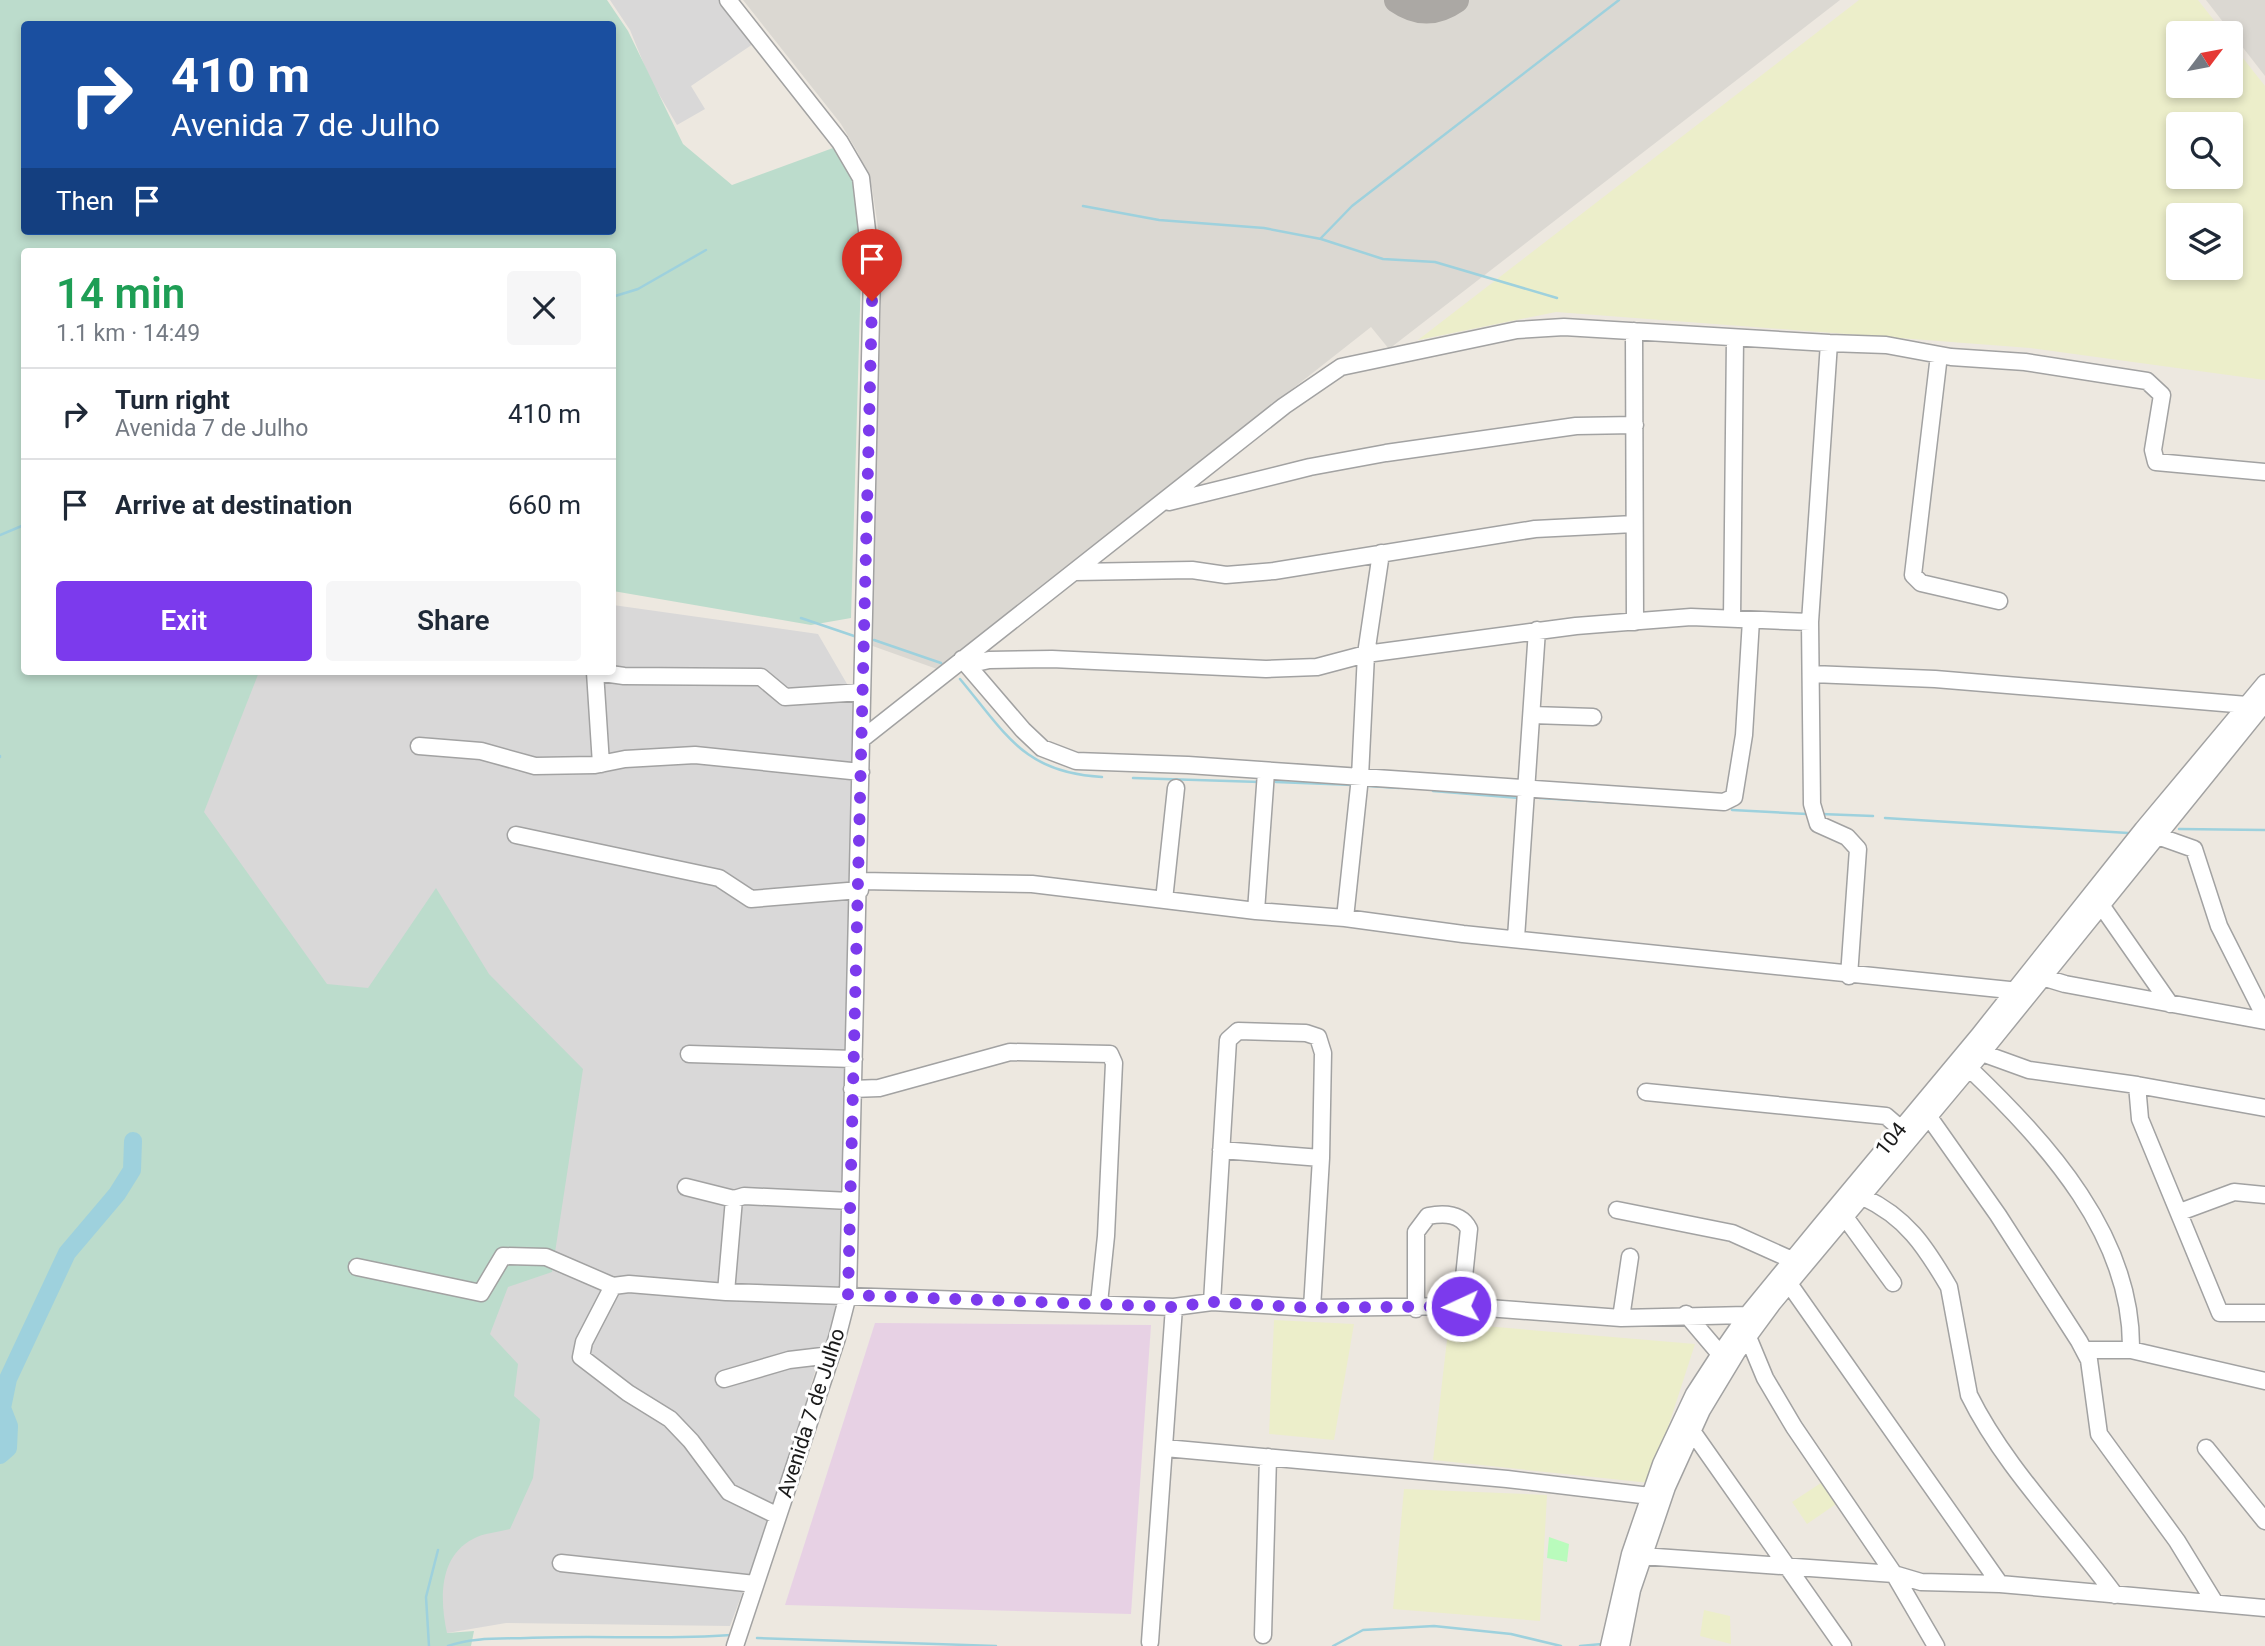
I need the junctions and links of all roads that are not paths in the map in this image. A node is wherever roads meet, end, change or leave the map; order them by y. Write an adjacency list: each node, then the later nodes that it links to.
1 (729, 0): 24 (street, Avenida 7 de Julho)
2 (1634, 331): 3 (street); 6 (street); 8 (street)
3 (1735, 338): 4 (street); 13 (street)
4 (1829, 343): 5 (street); 16 (street)
5 (1939, 355): 7 (street); 12 (street)
6 (1635, 425): 8 (street); 9 (street)
7 (2265, 472)
8 (1163, 503): 11 (street)
9 (1634, 524): 10 (street); 15 (street)
10 (1381, 553): 11 (street); 18 (street)
11 (1075, 572): 19 (street)
12 (1999, 601)
13 (1732, 619): 14 (street); 15 (street)
14 (1751, 620): 16 (street); 36 (street)
15 (1635, 622): 17 (street)
16 (1810, 622): 20 (street)
17 (1537, 631): 18 (street); 27 (street)
18 (1366, 654): 19 (street); 34 (street)
19 (965, 662): 29 (street); 33 (street)
20 (1812, 674): 26 (street); 45 (street)
21 (596, 675): 31 (street)
22 (616, 675): 24 (street)
23 (2265, 683): 26 (street, 104)
24 (862, 692): 29 (street, Avenida 7 de Julho)
25 (2265, 703): 37 (street)
26 (2247, 705): 37 (street, 104)
27 (1532, 715): 28 (street); 36 (street)
28 (1593, 716)
29 (862, 738): 32 (street, Avenida 7 de Julho)
30 (419, 746): 31 (street)
31 (601, 764): 32 (street)
32 (862, 772): 39 (street, Avenida 7 de Julho)
33 (1266, 772): 34 (street); 42 (street)
34 (1360, 777): 36 (street); 43 (street)
35 (1175, 788): 40 (street)
36 (1528, 791): 44 (street)
37 (2149, 833): 41 (street); 47 (street, 104); 49 (street)
38 (516, 835): 39 (street)
39 (860, 885): 40 (street); 52 (street, Avenida 7 de Julho)
40 (1164, 900): 42 (street)
41 (2101, 905): 46 (street); 48 (street)
42 (1256, 911): 43 (street)
43 (1345, 918): 44 (street)
44 (1516, 939): 45 (street)
45 (1849, 976): 47 (street)
46 (2042, 977): 47 (street); 48 (street)
47 (2021, 992): 50 (street); 59 (street, 104)
48 (2170, 1003): 49 (street)
49 (2265, 1019)
50 (1982, 1053): 53 (street); 54 (street)
51 (689, 1054): 52 (street)
52 (854, 1059): 55 (street, Avenida 7 de Julho)
53 (1969, 1068): 58 (street); 89 (street)
54 (2137, 1085): 57 (street); 68 (street)
55 (852, 1089): 66 (street, Avenida 7 de Julho); 79 (street)
56 (1646, 1092): 59 (street)
57 (2265, 1108)
58 (1929, 1118): 59 (street); 88 (street)
59 (1905, 1132): 64 (street); 71 (street, 104)
60 (1221, 1150): 61 (street); 61 (street); 78 (street)
61 (1321, 1158): 82 (street)
62 (686, 1187): 65 (street)
63 (2265, 1195): 68 (street)
64 (1863, 1197): 69 (street); 107 (street)
65 (734, 1199): 66 (street); 76 (street)
66 (850, 1201): 77 (street, Avenida 7 de Julho)
67 (1616, 1210): 71 (street)
68 (2180, 1212): 85 (street)
69 (1846, 1217): 73 (street); 74 (street)
70 (1630, 1257): 86 (street)
71 (1792, 1260): 87 (street, 104)
72 (358, 1267): 75 (street)
73 (1894, 1283)
74 (1790, 1285): 87 (street); 106 (street)
75 (613, 1286): 76 (street); 99 (street)
76 (726, 1292): 77 (street)
77 (848, 1295): 79 (street); 91 (street, Avenida 7 de Julho)
78 (1212, 1302): 81 (street); 82 (street)
79 (1099, 1303): 81 (street)
80 (1461, 1306): 83 (street); 83 (street); 86 (street)
81 (1174, 1307): 95 (street)
82 (1312, 1308): 83 (street)
83 (1416, 1308)
84 (1686, 1314): 86 (street); 87 (street); 90 (street)
85 (2265, 1314)
86 (1621, 1318)
87 (1751, 1325): 90 (street, 104); 94 (street); 104 (street)
88 (2084, 1350): 89 (street); 108 (street)
89 (2131, 1350): 93 (street)
90 (1720, 1354): 98 (street, 104)
91 (831, 1355): 92 (street); 99 (street, Avenida 7 de Julho)
92 (724, 1379)
93 (2265, 1381)
94 (1692, 1431): 98 (street); 103 (street)
95 (1165, 1448): 97 (street); 111 (street)
96 (2206, 1448): 100 (street)
97 (1268, 1457): 98 (street); 110 (street)
98 (1656, 1499): 101 (street); 113 (street, 104)
99 (778, 1516): 105 (street, Avenida 7 de Julho)
100 (2265, 1521)
101 (1642, 1556): 103 (street); 114 (street)
102 (561, 1563): 105 (street)
103 (1790, 1567): 104 (street); 115 (street)
104 (1894, 1574): 106 (street); 116 (street)
105 (755, 1584): 112 (street, Avenida 7 de Julho)
106 (2000, 1584): 107 (street)
107 (2115, 1595): 108 (street)
108 (2214, 1603): 109 (street)
109 (2265, 1608)
110 (1263, 1635)
111 (1150, 1642)
112 (735, 1646)
113 (1609, 1646)
114 (1621, 1646)
115 (1843, 1646)
116 (1936, 1646)

